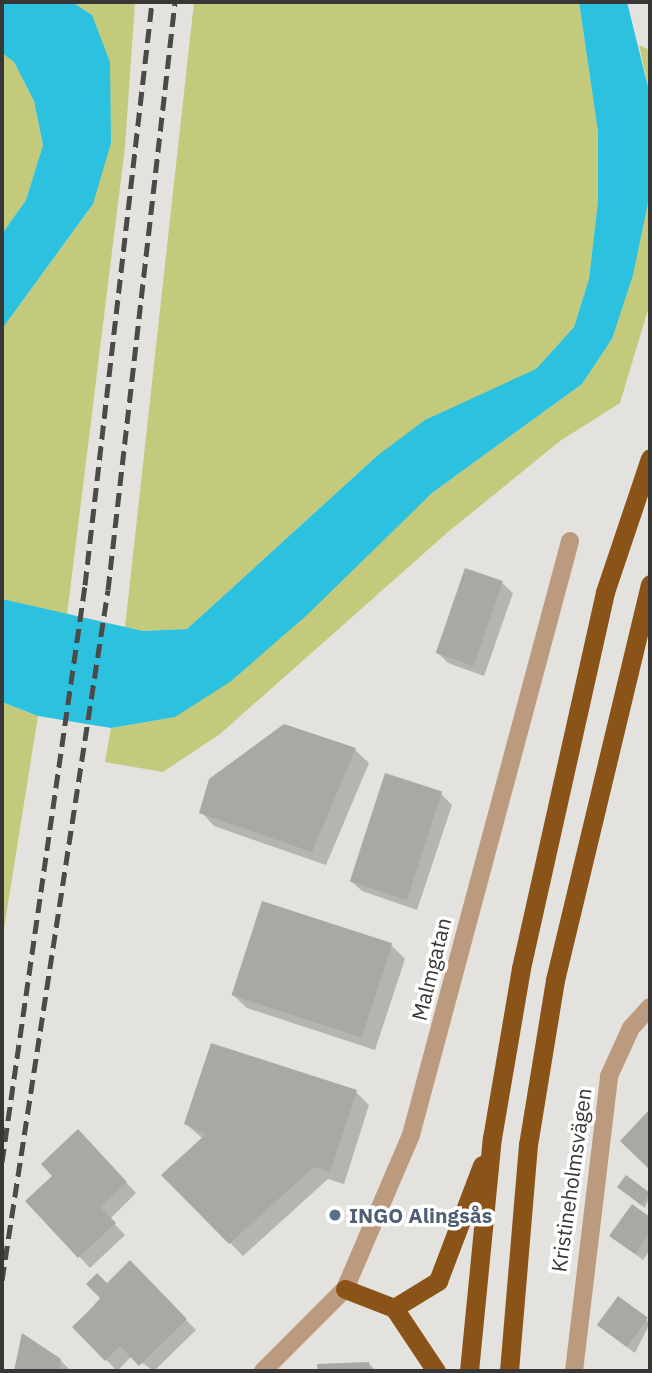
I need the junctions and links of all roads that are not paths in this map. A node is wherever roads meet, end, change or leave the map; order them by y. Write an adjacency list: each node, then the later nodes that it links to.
1 (650, 458): 5 (highway)
2 (570, 541): 6 (street, Malmgatan)
3 (650, 584): 11 (highway)
4 (650, 1007): 12 (street, Kristineholmsvägen)
5 (492, 1138): 7 (highway); 10 (highway)
6 (345, 1289): 7 (highway); 8 (street, Malmgatan)
7 (394, 1308): 9 (highway)
8 (263, 1371)
9 (436, 1371)
10 (470, 1371)
11 (509, 1371)
12 (573, 1371)

